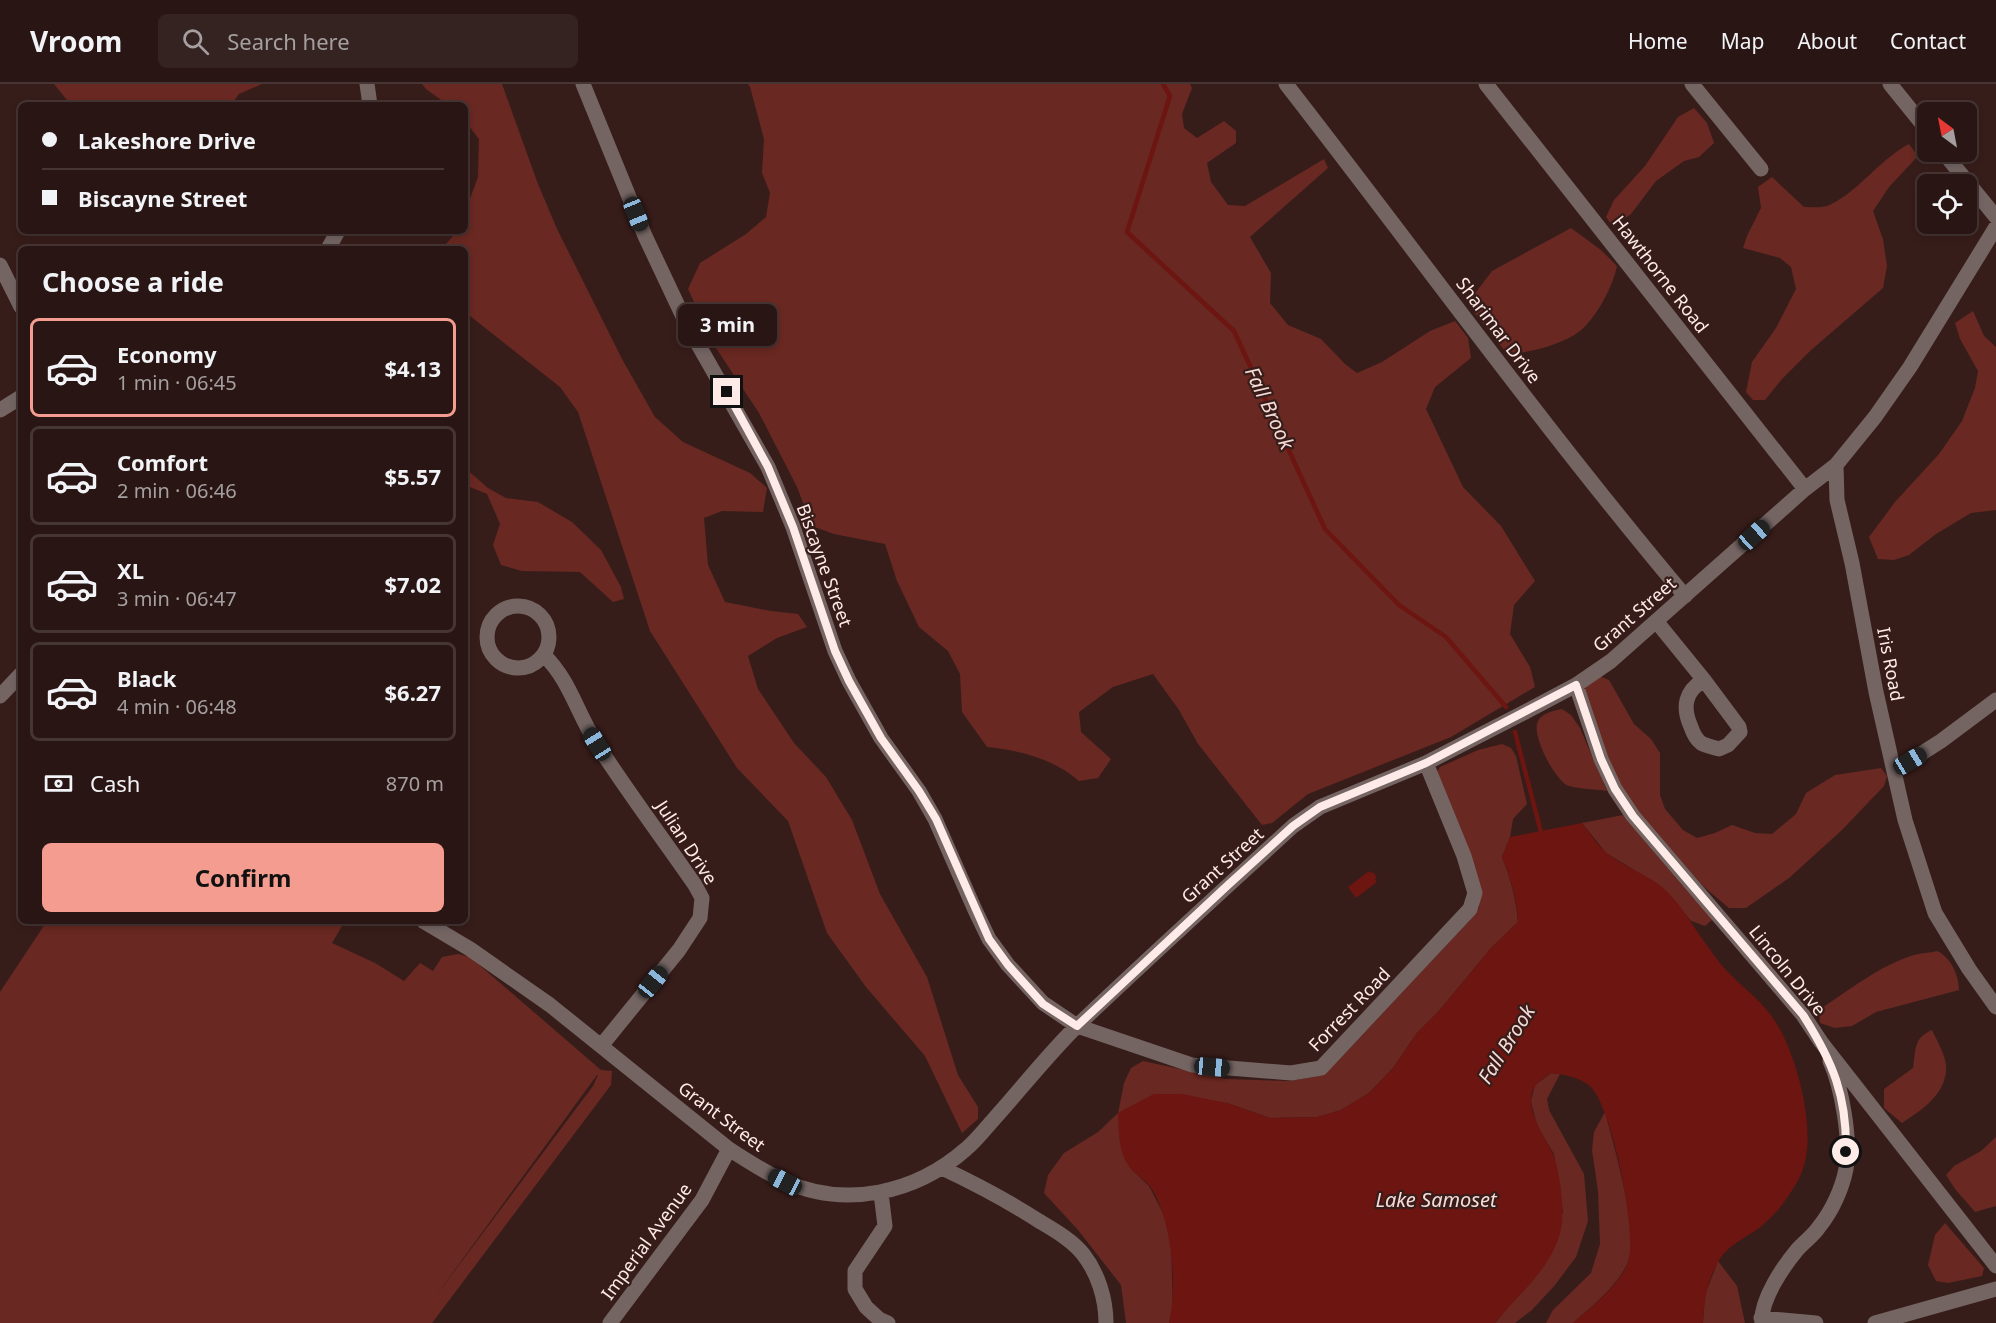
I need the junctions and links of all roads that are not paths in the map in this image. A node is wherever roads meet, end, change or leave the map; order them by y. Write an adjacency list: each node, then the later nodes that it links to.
1 (367, 84): 7 (street)
2 (583, 84): 31 (street, Biscayne Street)
3 (1486, 84): 18 (street, Hawthorne Road)
4 (1692, 84): 10 (street)
5 (1890, 84): 8 (street)
6 (1289, 85): 19 (street, Sharimar Drive)
7 (370, 102)
8 (1917, 117)
9 (1951, 162): 11 (street)
10 (1761, 169)
11 (1996, 217)
12 (1996, 227): 17 (street, Grant Street)
13 (0, 265): 14 (street)
14 (18, 301)
15 (18, 399): 16 (street)
16 (0, 410)
17 (1836, 465): 18 (street, Grant Street); 28 (street, Iris Road)
18 (1805, 489): 19 (street, Grant Street)
19 (1685, 596): 20 (street, Grant Street)
20 (1656, 621): 23 (street); 24 (street, Grant Street)
21 (544, 655): 21 (street); 33 (street, Julian Drive)
22 (18, 680): 25 (street)
23 (1704, 680)
24 (1576, 685): 27 (street, Grant Street); 32 (street, Lincoln Drive)
25 (0, 696)
26 (1996, 700): 28 (street)
27 (1426, 763): 31 (street, Grant Street); 31 (street, Forrest Road)
28 (1894, 771): 30 (street, Iris Road)
29 (428, 924): 33 (street, Grant Street)
30 (1996, 1007)
31 (1077, 1026): 35 (street, Grant Street)
32 (1821, 1042): 37 (street, Lincoln Drive); 39 (street)
33 (601, 1046): 34 (street, Grant Street)
34 (729, 1149): 36 (street, Grant Street); 40 (street, Imperial Avenue)
35 (942, 1168): 36 (street, Grant Street); 42 (street)
36 (882, 1193): 41 (street)
37 (1996, 1266)
38 (1996, 1289): 44 (street)
39 (1762, 1321): 43 (street)
40 (610, 1323)
41 (888, 1323)
42 (1106, 1323)
43 (1816, 1323)
44 (1875, 1323)

